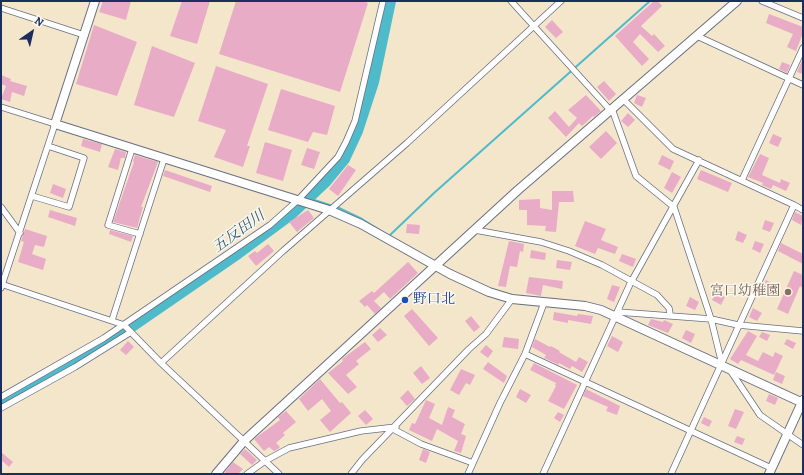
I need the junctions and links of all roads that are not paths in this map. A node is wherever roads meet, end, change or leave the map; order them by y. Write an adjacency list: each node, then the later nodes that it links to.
1 (95, 1): 10 (street)
2 (383, 1): 25 (street)
3 (511, 1): 9 (street)
4 (561, 1): 9 (street)
5 (737, 1): 11 (street)
6 (762, 1): 8 (street)
7 (1, 8): 10 (street)
8 (803, 18)
9 (533, 26): 17 (street); 29 (street)
10 (84, 35): 18 (street)
11 (697, 36): 13 (street); 15 (street)
12 (803, 48): 13 (street)
13 (789, 79): 14 (street); 23 (street)
14 (803, 85)
15 (624, 100): 17 (street); 22 (street)
16 (1, 107): 18 (street)
17 (612, 110): 28 (street); 31 (street)
18 (55, 124): 19 (street); 20 (street)
19 (48, 146): 24 (street); 24 (street)
20 (132, 149): 21 (street); 33 (street)
21 (164, 159): 25 (street); 33 (street)
22 (699, 160): 23 (street); 28 (street)
23 (742, 180): 26 (street)
24 (32, 196): 32 (street)
25 (303, 201): 29 (street); 43 (street)
26 (794, 205): 30 (street); 44 (street)
27 (1, 207): 32 (street)
28 (674, 207): 35 (street); 41 (street)
29 (332, 208): 34 (street); 48 (street)
30 (803, 210)
31 (475, 230): 34 (street); 35 (street)
32 (20, 233): 36 (street)
33 (140, 234): 42 (street)
34 (436, 266): 37 (street); 57 (street)
35 (631, 282): 39 (street); 40 (street)
36 (1, 286): 42 (street)
37 (512, 299): 38 (street); 54 (street)
38 (544, 303): 39 (street); 47 (street)
39 (617, 314): 40 (street); 49 (street); 50 (street)
40 (670, 314): 41 (street)
41 (711, 319): 44 (street); 49 (street)
42 (112, 320): 43 (street)
43 (124, 325): 46 (street); 51 (street)
44 (738, 325): 45 (street); 49 (street)
45 (803, 331)
46 (131, 332): 48 (street); 53 (street)
47 (525, 354): 50 (street); 60 (street)
48 (161, 363): 57 (street)
49 (726, 366): 52 (street); 55 (street); 56 (street)
50 (586, 383): 55 (street); 67 (street)
51 (1, 396)
52 (803, 402): 56 (street)
53 (1, 408)
54 (395, 428): 59 (street); 60 (street); 65 (street)
55 (691, 431): 61 (street); 68 (street)
56 (787, 435): 58 (street); 61 (street)
57 (244, 441): 59 (street); 62 (street)
58 (803, 445)
59 (265, 461): 63 (street); 64 (street)
60 (473, 463): 66 (street)
61 (770, 471)
62 (216, 474)
63 (247, 474)
64 (279, 474)
65 (351, 474)
66 (468, 474)
67 (543, 474)
68 (671, 474)

